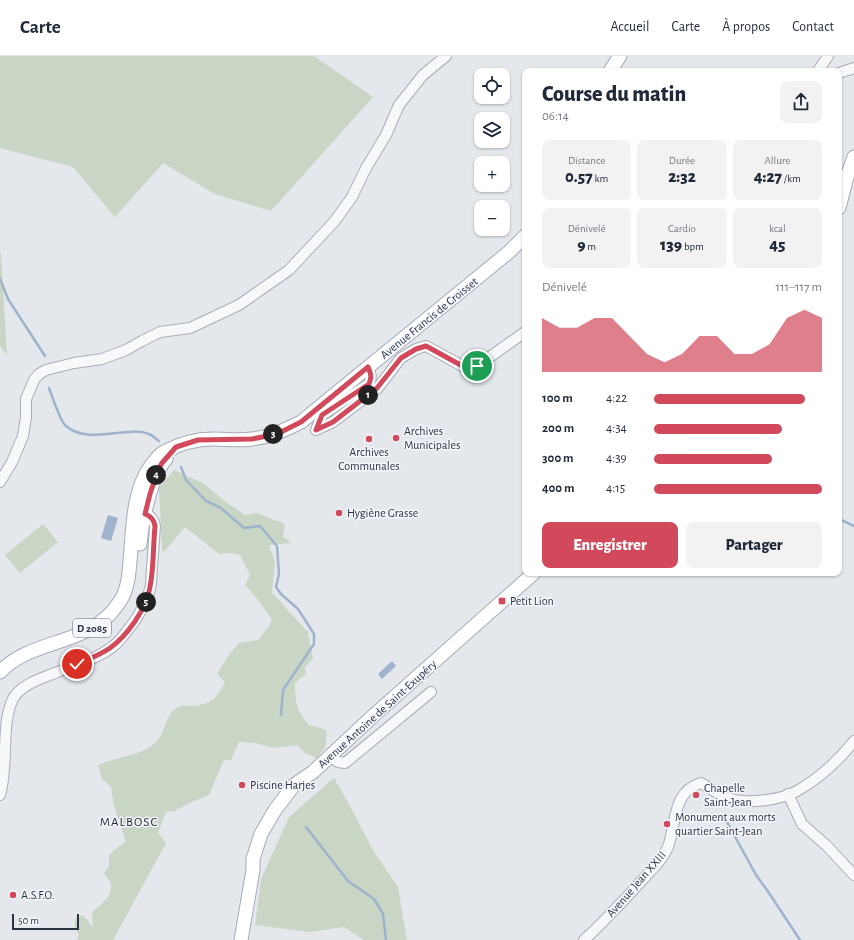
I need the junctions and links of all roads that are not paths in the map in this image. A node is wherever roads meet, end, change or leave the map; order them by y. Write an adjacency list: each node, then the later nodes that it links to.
1 (446, 56): 14 (street)
2 (620, 56): 4 (main road)
3 (828, 56): 5 (street)
4 (612, 68)
5 (820, 68)
6 (854, 68): 7 (street)
7 (842, 72)
8 (854, 157): 9 (main road)
9 (842, 195)
10 (522, 239): 12 (main road, Avenue Francis de Croisset / D 2085)
11 (522, 334): 12 (street)
12 (368, 367): 13 (main road, Avenue Francis de Croisset / D 2085)
13 (176, 447): 15 (main road, D 2085); 15 (main road, Avenue Francis de Croisset / D 2085)
14 (0, 482)
15 (140, 511): 17 (main road, D 2085); 18 (main road, D 2085); 23 (street)
16 (531, 576): 21 (main road, Avenue Antoine de Saint-Exupéry)
17 (0, 672)
18 (0, 683)
19 (431, 692): 21 (street)
20 (854, 741): 22 (street)
21 (330, 756): 25 (main road, Avenue Antoine de Saint-Exupéry)
22 (788, 794): 24 (street); 26 (street, Avenue Jean XXIII)
23 (0, 795)
24 (854, 875)
25 (241, 940)
26 (584, 940)

